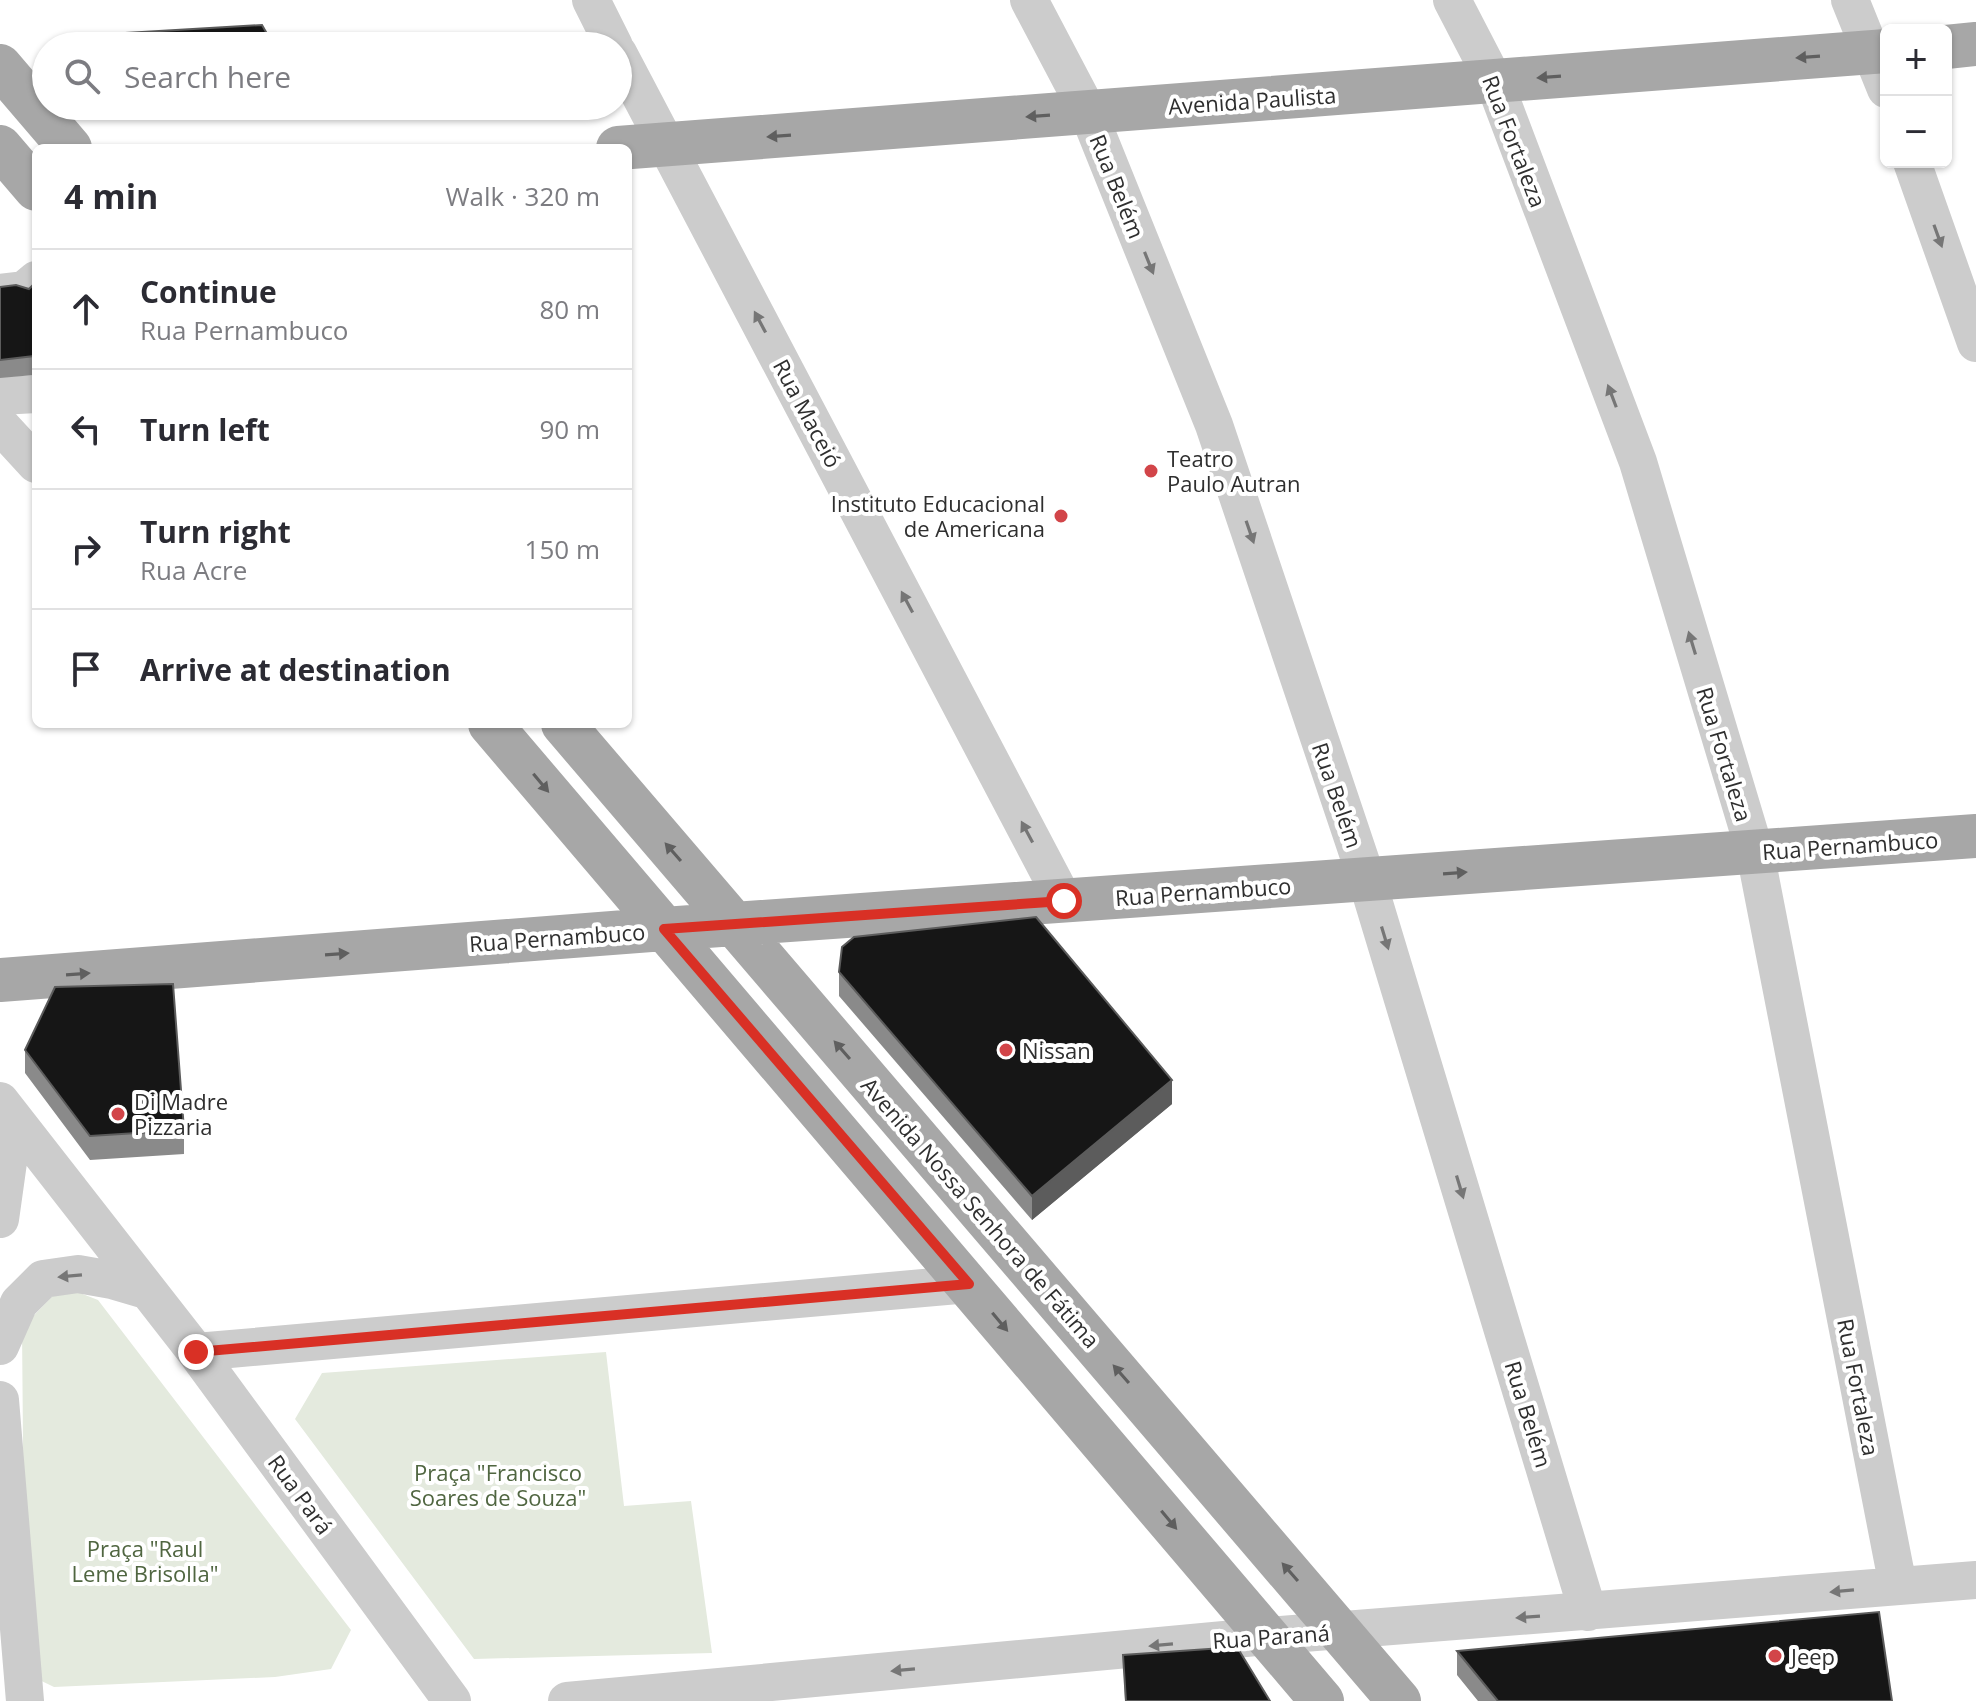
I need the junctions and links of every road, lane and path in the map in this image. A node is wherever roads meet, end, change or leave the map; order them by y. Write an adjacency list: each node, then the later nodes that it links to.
1 (591, 0): 5 (street)
2 (1029, 0): 14 (street, Rua Belém)
3 (1452, 0): 12 (street, Rua Fortaleza)
4 (1850, 0): 8 (street)
5 (607, 32)
6 (1976, 44): 7 (main road)
7 (1952, 46)
8 (1880, 60)
9 (1880, 64): 12 (main road, Avenida Paulista, one-way to 12)
10 (0, 66): 13 (main road)
11 (632, 79): 17 (street, Rua Maceió)
12 (1494, 81): 14 (main road, Avenida Paulista); 34 (street, Rua Fortaleza, one-way to 12)
13 (32, 103)
14 (1088, 112): 17 (main road, Avenida Paulista, one-way to 17); 35 (street, Rua Belém, one-way to 35)
15 (46, 120): 16 (main road)
16 (67, 144)
17 (667, 144): 19 (main road, Avenida Paulista); 36 (street, Rua Maceió, one-way to 17)
18 (0, 147): 21 (main road)
19 (632, 147)
20 (1914, 168): 26 (street, one-way to 26)
21 (32, 185)
22 (32, 191): 23 (main road)
23 (0, 195)
24 (32, 283): 25 (street)
25 (0, 293)
26 (1976, 343)
27 (32, 394): 28 (street)
28 (0, 396)
29 (0, 425): 30 (street)
30 (32, 460)
31 (493, 728): 38 (main road, one-way to 38)
32 (566, 728): 37 (main road, Avenida Nossa Senhora de Fátima, one-way to 32)
33 (1976, 836): 34 (main road, Rua Pernambuco)
34 (1755, 852): 35 (main road, Rua Pernambuco, one-way to 34); 48 (street, Rua Fortaleza)
35 (1367, 880): 36 (main road, Rua Pernambuco); 49 (street, Rua Belém, one-way to 49)
36 (1064, 901): 37 (main road, Rua Pernambuco)
37 (735, 925): 38 (main road, Rua Pernambuco); 50 (main road, Avenida Nossa Senhora de Fátima, one-way to 37)
38 (664, 929): 39 (main road, Rua Pernambuco, one-way to 38); 42 (main road)
39 (0, 980)
40 (7, 1110): 41 (street); 43 (street, Rua Pará)
41 (0, 1219)
42 (969, 1284): 45 (street); 51 (main road, one-way to 51)
43 (146, 1290): 44 (street, one-way to 44); 45 (street, Rua Pará)
44 (0, 1346)
45 (196, 1352): 53 (street, Rua Pará)
46 (0, 1400): 52 (street)
47 (1976, 1580): 48 (street, Rua Paraná)
48 (1898, 1586): 49 (street, Rua Paraná, one-way to 49)
49 (1588, 1612): 50 (street, Rua Paraná, one-way to 50)
50 (1341, 1631): 51 (street, Rua Paraná); 56 (main road, Avenida Nossa Senhora de Fátima)
51 (1267, 1636): 54 (street, Rua Paraná, one-way to 54); 55 (main road)
52 (25, 1701)
53 (452, 1701)
54 (567, 1701)
55 (1322, 1701)
56 (1399, 1701)

